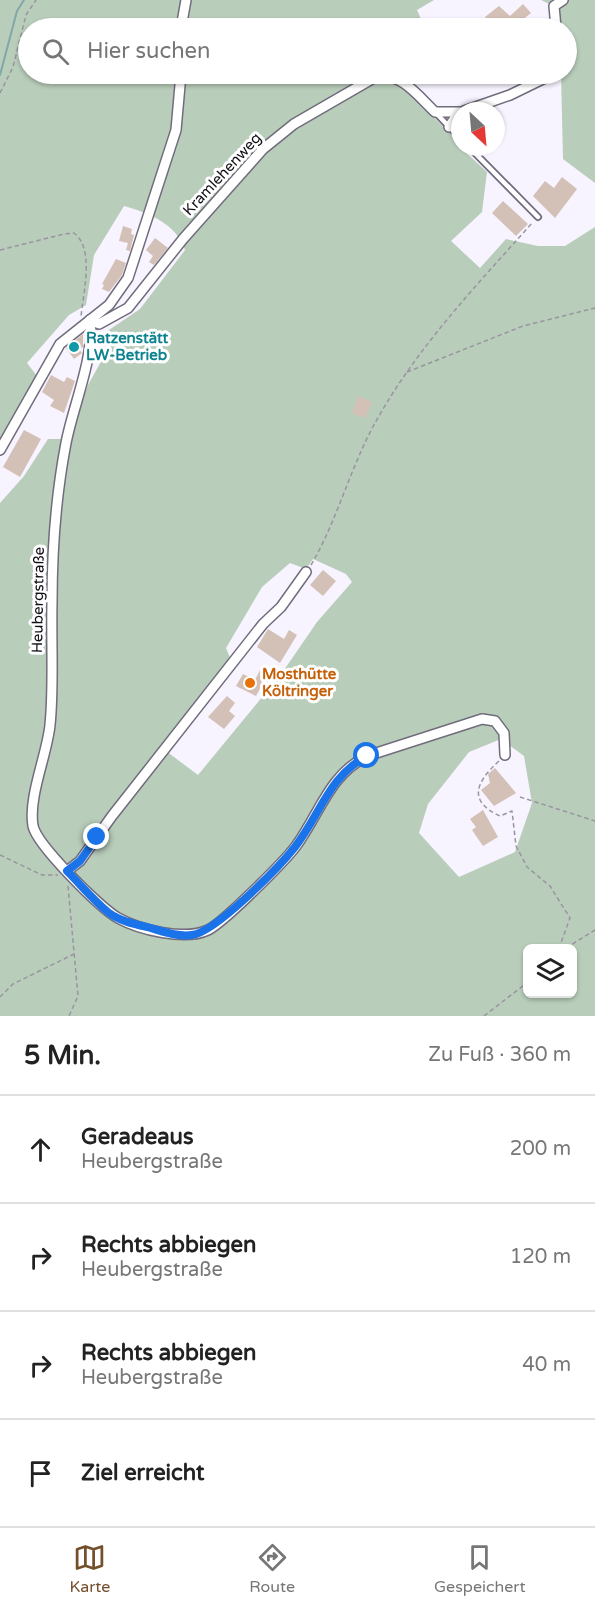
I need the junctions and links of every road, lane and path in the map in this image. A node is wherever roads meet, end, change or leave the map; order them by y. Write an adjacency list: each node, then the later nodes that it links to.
1 (36, 0): 4 (path)
2 (186, 0): 5 (street)
3 (563, 0): 6 (street)
4 (25, 18)
5 (183, 18)
6 (555, 18)
7 (18, 47): 12 (path)
8 (180, 84): 22 (street)
9 (364, 84): 22 (street, Kramlehenweg)
10 (405, 84): 14 (street, Kramlehenweg)
11 (533, 84): 13 (street)
12 (0, 93)
13 (489, 102)
14 (435, 112): 15 (street); 17 (lane)
15 (451, 112)
16 (451, 124): 17 (street)
17 (449, 127)
18 (478, 156): 19 (lane)
19 (538, 217): 24 (path)
20 (0, 250): 23 (path)
21 (595, 308): 24 (path)
22 (90, 320): 23 (street); 31 (street, Heubergstraße)
23 (80, 327): 25 (street)
24 (406, 372): 26 (path)
25 (0, 450)
26 (306, 572): 31 (street)
27 (505, 755): 31 (street, Heubergstraße); 33 (path)
28 (520, 797): 29 (path)
29 (595, 821)
30 (0, 855): 31 (path)
31 (67, 871): 35 (path)
32 (595, 930): 34 (path)
33 (560, 944)
34 (572, 944)
35 (75, 953): 37 (path); 38 (path)
36 (523, 986): 39 (path)
37 (0, 997)
38 (69, 1016)
39 (484, 1016)

